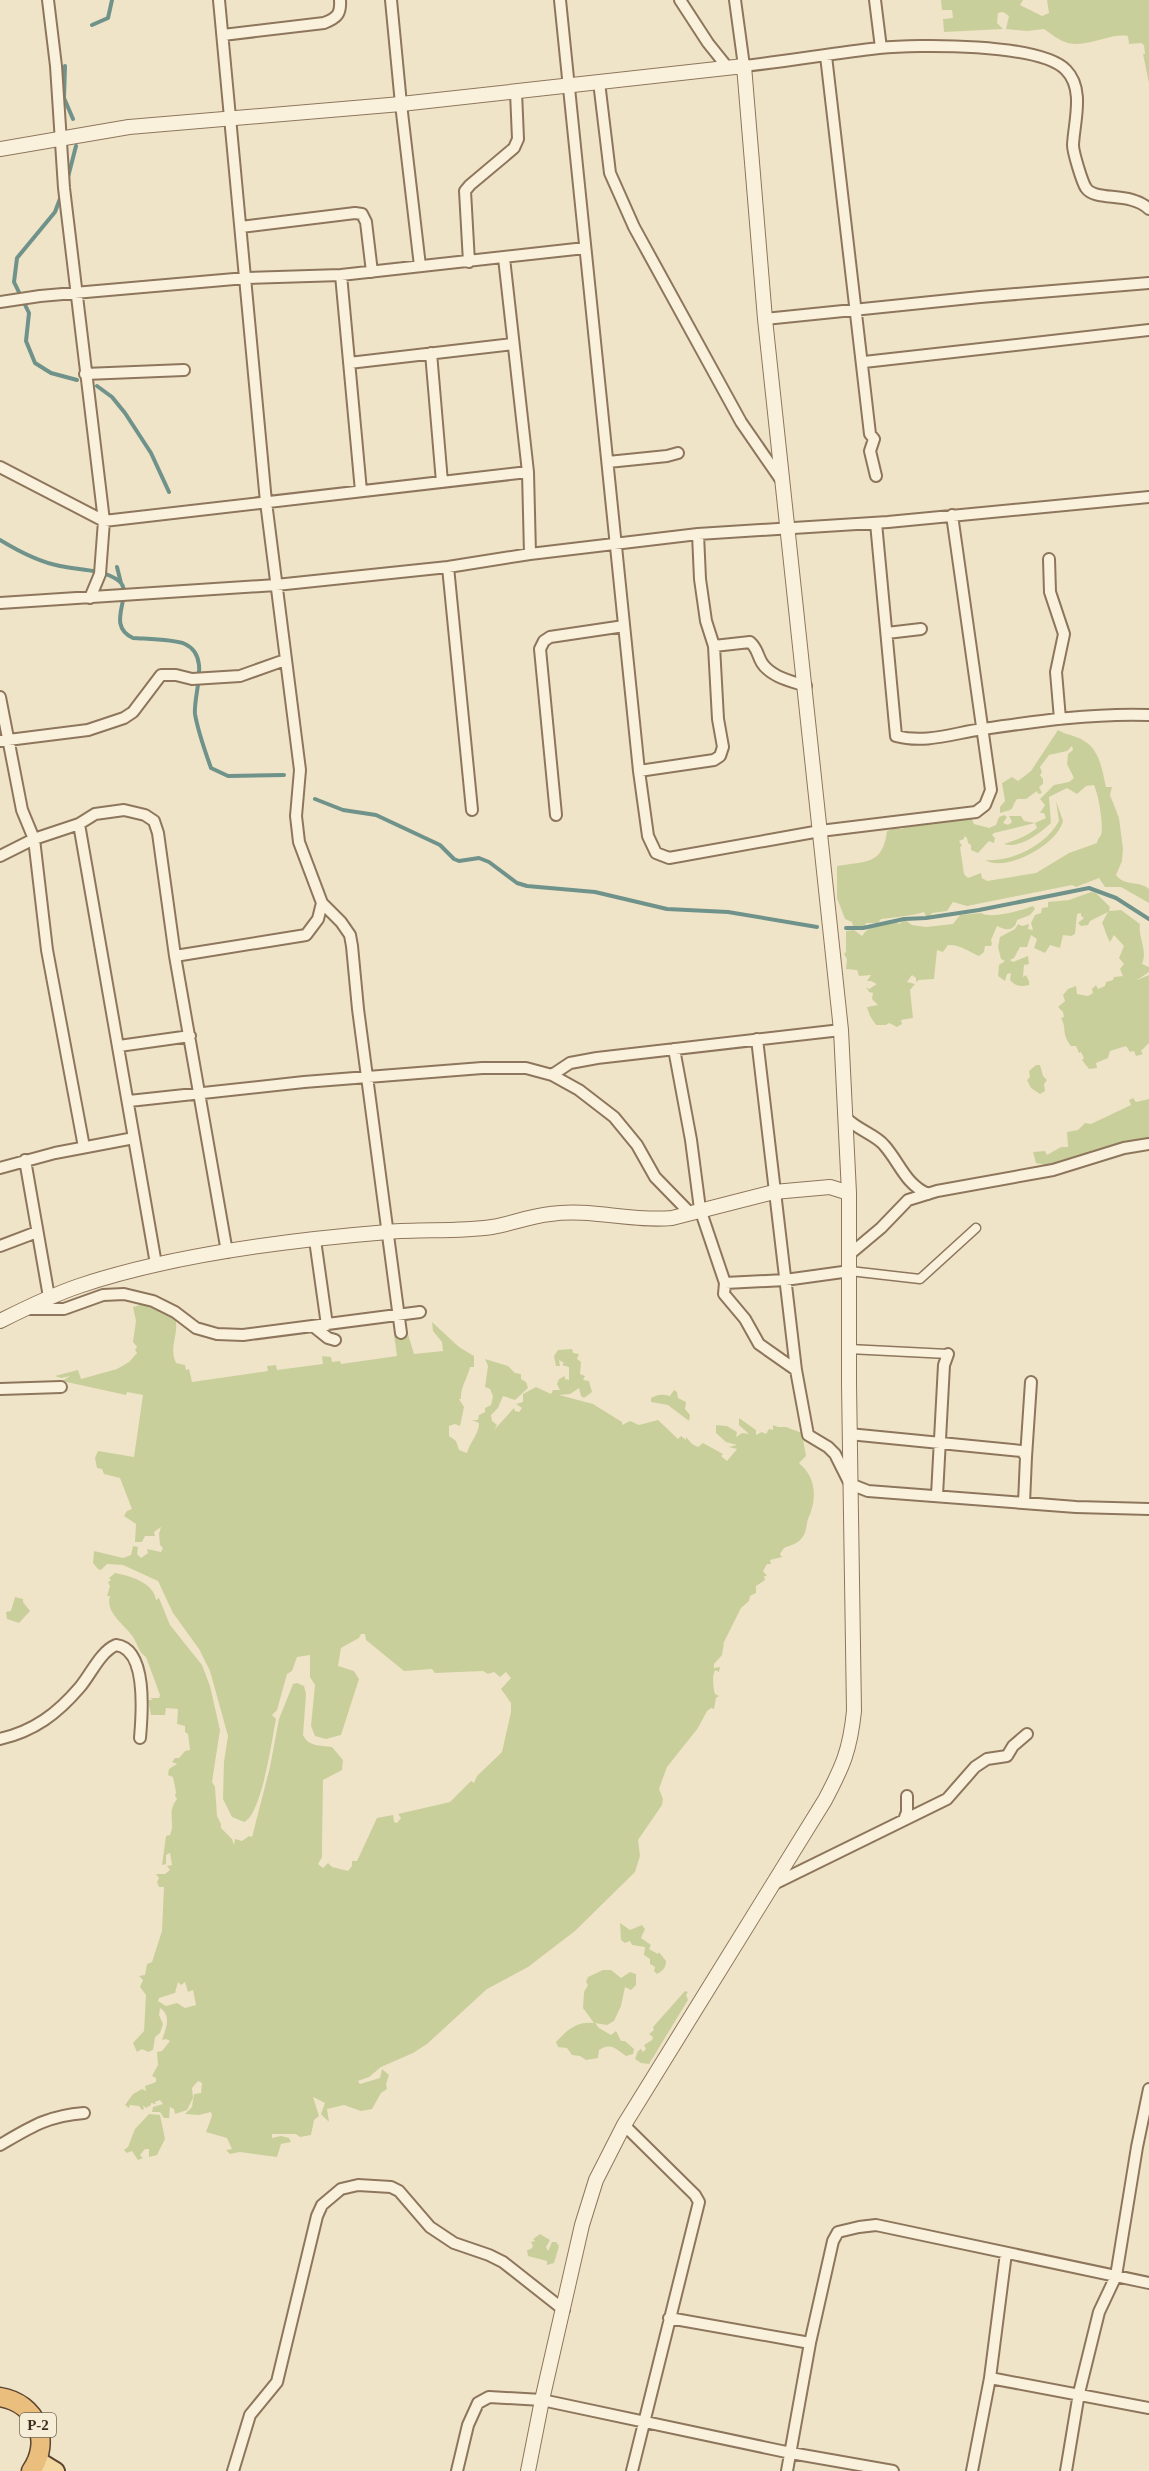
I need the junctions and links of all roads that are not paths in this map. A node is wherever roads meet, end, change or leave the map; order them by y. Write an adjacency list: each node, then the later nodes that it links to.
1 (48, 0): 19 (street)
2 (219, 0): 9 (street)
3 (340, 0): 9 (street)
4 (391, 0): 17 (street)
5 (560, 0): 15 (street)
6 (680, 0): 13 (street)
7 (735, 0): 12 (street)
8 (875, 0): 10 (street)
9 (223, 35): 18 (street)
10 (881, 48): 11 (street); 21 (street)
11 (826, 56): 12 (street); 33 (street)
12 (744, 66): 13 (street); 34 (street)
13 (728, 68): 14 (street)
14 (599, 82): 15 (street); 48 (street)
15 (570, 86): 16 (street); 23 (street)
16 (516, 92): 17 (street); 25 (street)
17 (401, 104): 18 (street); 26 (street)
18 (231, 119): 19 (street); 22 (street)
19 (60, 138): 20 (street); 31 (street)
20 (0, 149)
21 (1149, 209)
22 (241, 227): 27 (street); 29 (street)
23 (585, 248): 24 (street); 43 (street)
24 (504, 258): 25 (street); 36 (street)
25 (469, 262): 26 (street)
26 (420, 266): 27 (street)
27 (372, 272): 28 (street)
28 (341, 275): 29 (street); 39 (street)
29 (246, 278): 31 (street); 51 (street)
30 (1149, 283): 33 (street)
31 (76, 293): 32 (street); 41 (street)
32 (0, 302)
33 (858, 310): 34 (street); 38 (street)
34 (765, 319): 48 (street)
35 (1149, 330): 38 (street)
36 (513, 344): 37 (street); 45 (street)
37 (431, 353): 39 (street); 47 (street)
38 (864, 362): 46 (street)
39 (349, 363): 49 (street)
40 (184, 370): 41 (street)
41 (86, 376): 53 (street)
42 (678, 453): 43 (street)
43 (608, 462): 57 (street)
44 (0, 467): 53 (street)
45 (528, 472): 47 (street); 58 (street)
46 (876, 476)
47 (442, 482): 49 (street)
48 (783, 482): 55 (street)
49 (361, 491): 51 (street)
50 (1149, 496): 52 (street)
51 (266, 502): 53 (street); 61 (street)
52 (952, 515): 54 (street); 73 (street)
53 (104, 521): 62 (street)
54 (876, 523): 55 (street); 66 (street)
55 (788, 527): 56 (street); 69 (street)
56 (698, 534): 57 (street); 67 (street)
57 (617, 544): 58 (street); 64 (street)
58 (530, 554): 60 (street)
59 (1049, 559): 72 (street)
60 (448, 567): 61 (street); 76 (street)
61 (276, 585): 62 (street); 68 (street)
62 (90, 598): 63 (street)
63 (0, 603)
64 (624, 626): 75 (street); 77 (street)
65 (921, 629): 66 (street)
66 (887, 633): 73 (street)
67 (714, 646): 69 (street); 75 (street)
68 (285, 660): 74 (street); 82 (street)
69 (806, 686): 79 (street)
70 (0, 697): 74 (street)
71 (1149, 715): 72 (street)
72 (1060, 719): 73 (street)
73 (981, 729): 79 (street)
74 (4, 740): 80 (street)
75 (639, 771): 79 (street)
76 (472, 810)
77 (556, 814)
78 (79, 824): 80 (street); 83 (street); 87 (street)
79 (820, 831): 84 (street)
80 (34, 839): 81 (street); 96 (street)
81 (0, 856)
82 (322, 903): 83 (street); 90 (street)
83 (175, 956): 85 (street)
84 (841, 1030): 86 (street); 93 (street)
85 (190, 1036): 87 (street); 91 (street)
86 (757, 1039): 88 (street); 99 (street)
87 (119, 1046): 92 (street)
88 (674, 1049): 89 (street); 102 (street)
89 (552, 1075): 90 (street); 102 (street)
90 (367, 1078): 91 (street); 105 (street)
91 (199, 1092): 92 (street); 108 (street)
92 (129, 1101): 94 (street)
93 (846, 1118): 100 (street); 101 (street)
94 (134, 1138): 96 (street); 110 (street)
95 (1149, 1144): 101 (street)
96 (84, 1147): 97 (street)
97 (25, 1160): 98 (street); 104 (street)
98 (0, 1168)
99 (774, 1192): 100 (street); 102 (street); 112 (street)
100 (849, 1193): 109 (street)
101 (928, 1194): 109 (street)
102 (695, 1211): 105 (street); 113 (street)
103 (976, 1228): 111 (street)
104 (37, 1232): 107 (street); 114 (street)
105 (388, 1232): 106 (street); 117 (street)
106 (315, 1240): 108 (street); 119 (street)
107 (0, 1246)
108 (227, 1252): 110 (street)
109 (850, 1254): 111 (street)
110 (156, 1264): 114 (street)
111 (850, 1271): 112 (street); 123 (street)
112 (785, 1280): 113 (street); 125 (street)
113 (725, 1283): 125 (street)
114 (49, 1297): 115 (street)
115 (24, 1309): 118 (street); 120 (street)
116 (420, 1312): 117 (street)
117 (399, 1315): 119 (street); 121 (street)
118 (0, 1321)
119 (327, 1325): 120 (street)
120 (313, 1326): 122 (street)
121 (401, 1333)
122 (334, 1340)
123 (849, 1349): 124 (street); 129 (street)
124 (948, 1354): 130 (street)
125 (796, 1370): 132 (street)
126 (1031, 1382): 131 (street)
127 (61, 1387): 128 (street)
128 (0, 1389)
129 (849, 1434): 130 (street); 132 (street)
130 (940, 1445): 131 (street); 133 (street)
131 (1025, 1451): 134 (street)
132 (850, 1484): 133 (street); 141 (street)
133 (937, 1495): 134 (street)
134 (1024, 1503): 135 (street)
135 (1149, 1509)
136 (1027, 1734): 140 (street)
137 (140, 1738): 138 (street)
138 (0, 1739)
139 (907, 1796): 140 (street)
140 (904, 1820): 141 (street)
141 (776, 1883): 144 (street)
142 (1149, 2089): 146 (street)
143 (84, 2113): 145 (street)
144 (624, 2125): 151 (street); 152 (street)
145 (0, 2145)
146 (1137, 2147): 147 (street); 149 (street)
147 (1149, 2150)
148 (1006, 2253): 149 (street); 153 (street); 154 (street)
149 (1116, 2276): 150 (street); 155 (street)
150 (1149, 2283)
151 (564, 2310): 157 (street); 163 (street)
152 (669, 2318): 153 (street); 159 (street)
153 (810, 2343): 160 (street)
154 (990, 2378): 155 (street); 169 (street)
155 (1079, 2393): 158 (street); 170 (street)
156 (0, 2397): 161 (highway, P-2)
157 (542, 2400): 159 (street); 164 (street); 165 (street)
158 (1149, 2408)
159 (645, 2421): 160 (street); 166 (street)
160 (791, 2453): 167 (street); 168 (street)
161 (34, 2466): 162 (main road)
162 (56, 2471)
163 (233, 2471)
164 (457, 2471)
165 (528, 2471)
166 (632, 2471)
167 (787, 2471)
168 (893, 2471)
169 (972, 2471)
170 (1066, 2471)

